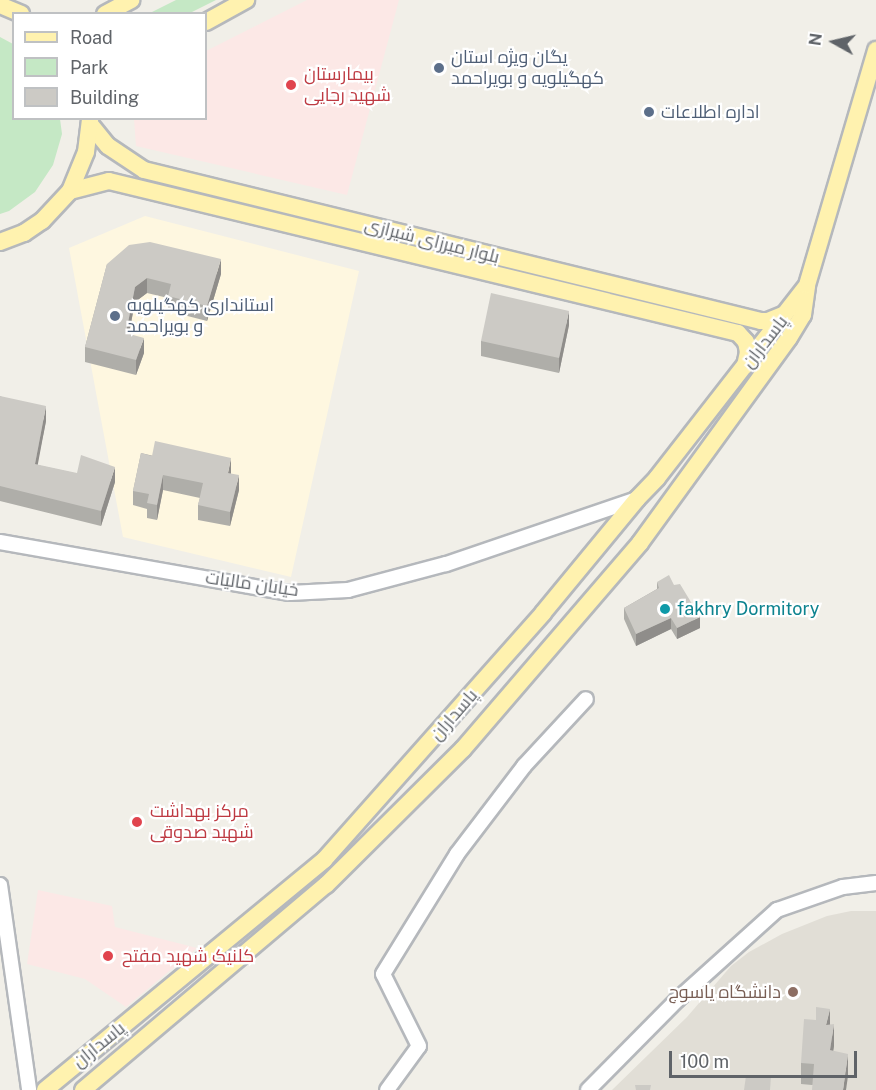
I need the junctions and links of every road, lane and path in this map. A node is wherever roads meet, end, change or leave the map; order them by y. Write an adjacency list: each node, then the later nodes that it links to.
1 (130, 0): 5 (main road)
2 (246, 0): 6 (main road)
3 (0, 6): 4 (main road)
4 (16, 12)
5 (109, 12)
6 (207, 21)
7 (876, 50): 13 (main road, پاسداران)
8 (90, 121): 9 (main road, بلوار میرزای شیرازی); 11 (main road)
9 (108, 146): 10 (main road); 14 (main road, بلوار میرزای شیرازی)
10 (109, 181): 11 (main road, بلوار میرزای شیرازی); 15 (main road, بلوار میرزای شیرازی)
11 (70, 191): 12 (main road)
12 (0, 242)
13 (807, 285): 14 (main road, پاسداران); 17 (main road, پاسداران)
14 (788, 312): 15 (main road, پاسداران)
15 (745, 368): 16 (main road, پاسداران)
16 (686, 440): 17 (main road); 18 (main road, پاسداران)
17 (705, 454): 19 (main road, پاسداران)
18 (657, 478): 19 (main road); 20 (main road, پاسداران)
19 (672, 498): 27 (main road, پاسداران)
20 (637, 499): 21 (street, خیابان مالیات); 26 (main road, پاسداران)
21 (0, 542)
22 (586, 699): 28 (street)
23 (876, 883): 29 (street)
24 (0, 885): 25 (street)
25 (29, 1090)
26 (45, 1090)
27 (83, 1090)
28 (387, 1090)
29 (588, 1090)

